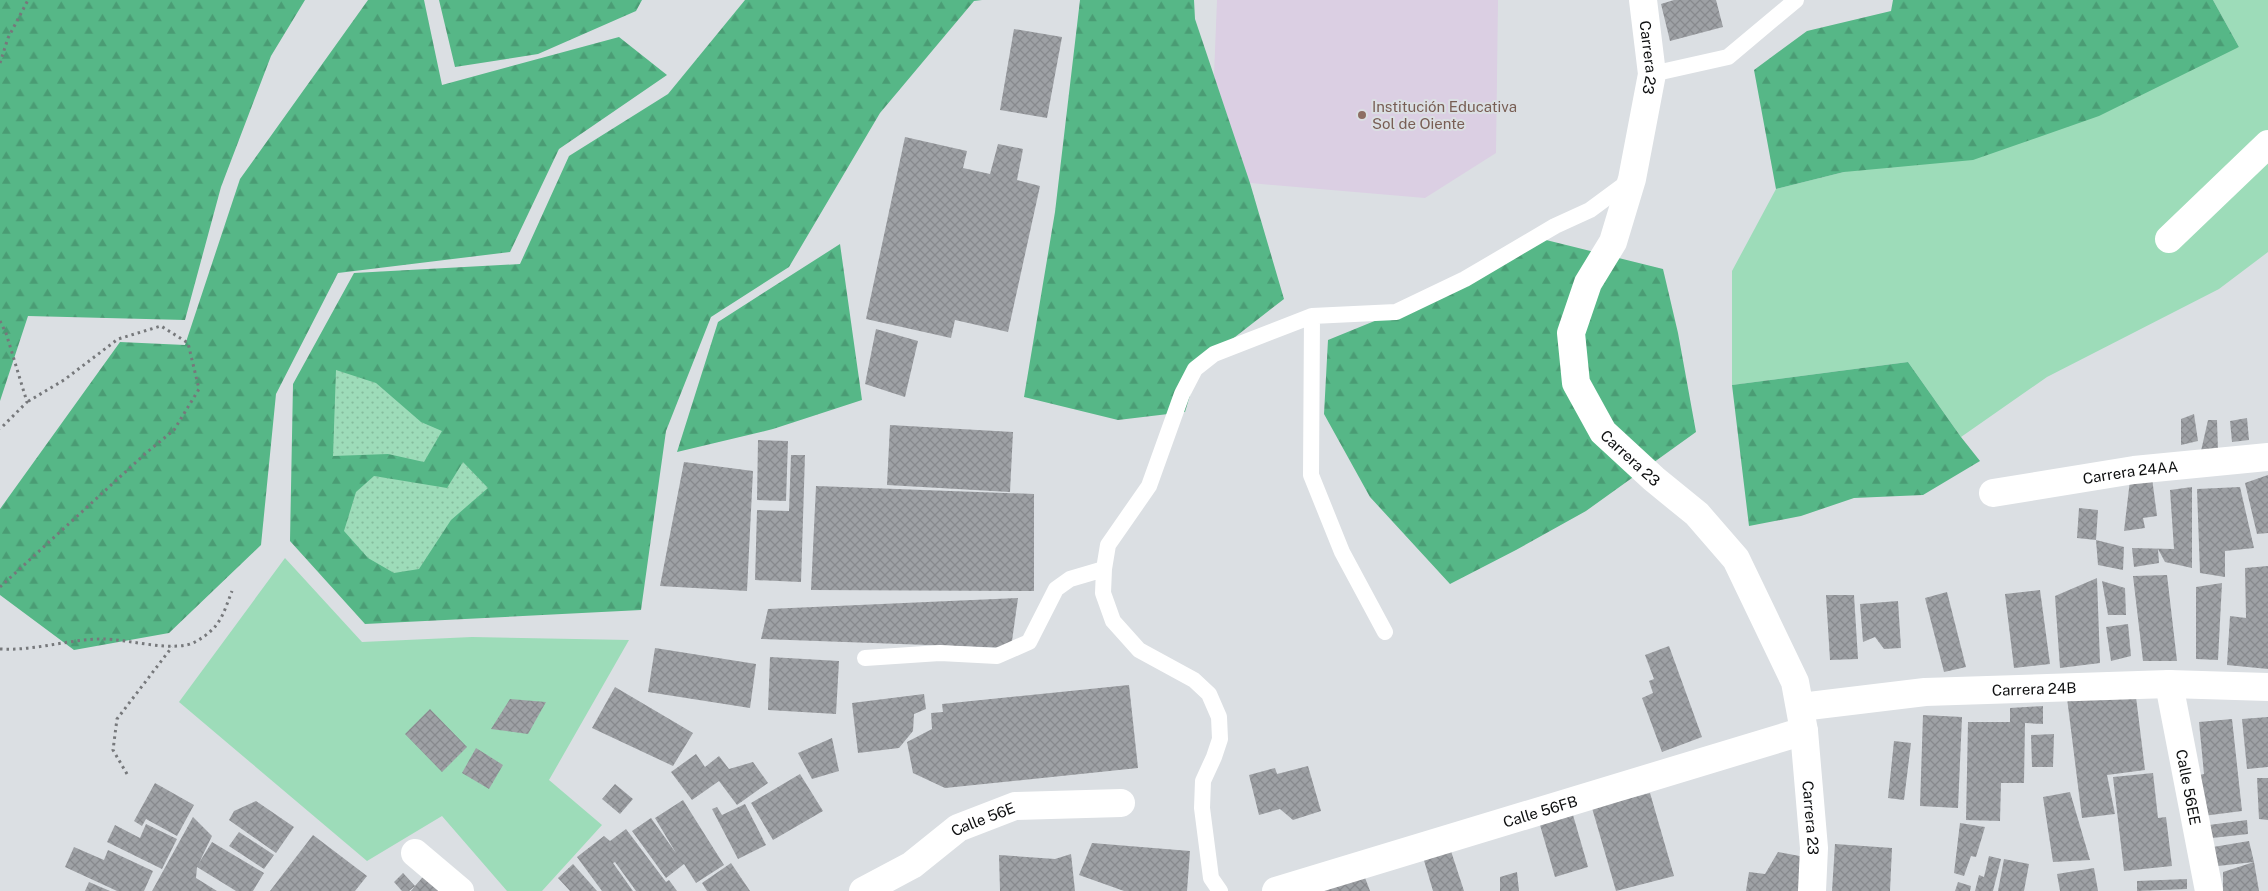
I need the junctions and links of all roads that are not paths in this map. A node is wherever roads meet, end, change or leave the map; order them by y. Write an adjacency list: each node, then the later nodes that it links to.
1 (1643, 0): 3 (street, Carrera 23)
2 (1796, 0): 3 (lane)
3 (1652, 74): 5 (street, Carrera 23)
4 (2268, 144): 6 (street)
5 (1632, 179): 7 (lane); 15 (street, Carrera 23)
6 (2169, 239)
7 (1312, 316): 10 (lane); 11 (lane)
8 (2268, 457): 9 (street, Carrera 24AA)
9 (1993, 493)
10 (1104, 568): 12 (lane); 20 (lane)
11 (1385, 632)
12 (865, 658)
13 (2169, 684): 14 (street, Carrera 24B); 15 (street, Carrera 24B); 23 (street, Calle 56EE)
14 (2268, 687)
15 (1802, 719): 21 (street, Calle 56FB); 22 (street, Carrera 23)
16 (1121, 803): 19 (street, Calle 56E)
17 (415, 853): 18 (street)
18 (460, 891)
19 (863, 891)
20 (1220, 891)
21 (1276, 891)
22 (1812, 891)
23 (2209, 891)

